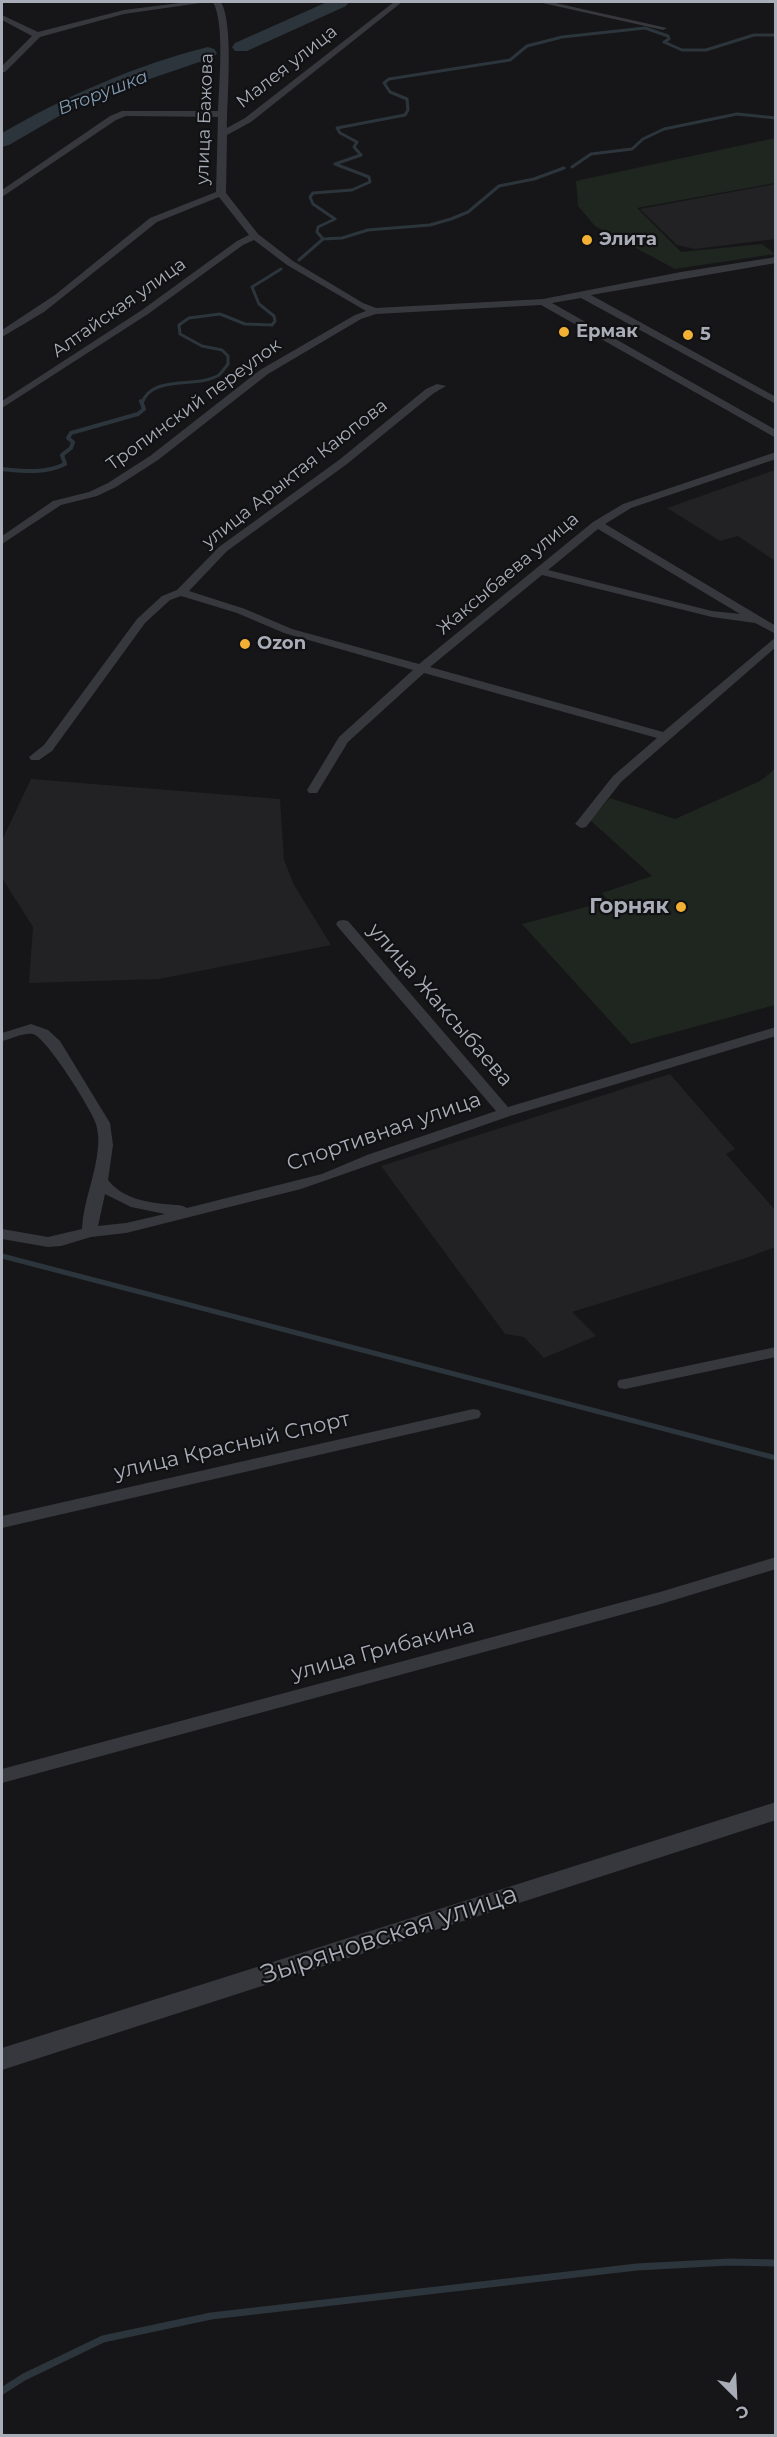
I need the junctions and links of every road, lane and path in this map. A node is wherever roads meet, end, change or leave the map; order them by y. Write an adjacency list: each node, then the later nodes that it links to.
1 (203, 2): 7 (street)
2 (217, 2): 9 (street, улица Бажова)
3 (398, 2): 10 (street, Малея улица)
4 (542, 2): 6 (street)
5 (2, 17): 7 (street)
6 (663, 28)
7 (37, 36): 8 (street)
8 (2, 70)
9 (222, 114): 10 (street, улица Бажова); 12 (street, Малея улица)
10 (222, 134): 11 (street, улица Бажова)
11 (221, 193): 13 (street); 18 (street, улица Бажова)
12 (2, 194)
13 (255, 236): 17 (street); 21 (street, Алтайская улица)
14 (776, 260): 15 (street)
15 (582, 295): 16 (street); 20 (street)
16 (543, 302): 17 (street); 22 (street)
17 (375, 311): 25 (street, Тропинский переулок)
18 (2, 334)
19 (441, 386): 27 (street, улица Арыктая Каюпова)
20 (776, 401)
21 (2, 405)
22 (776, 435)
23 (776, 455): 24 (street, Жаксыбаева улица)
24 (597, 524): 26 (street, Жаксыбаева улица); 28 (street)
25 (2, 541)
26 (539, 571): 28 (street); 31 (street, Жаксыбаева улица)
27 (181, 592): 31 (street); 33 (street, улица Арыктая Каюпова)
28 (755, 620): 29 (street)
29 (776, 631)
30 (776, 640): 32 (street)
31 (423, 667): 32 (street); 34 (street, Жаксыбаева улица)
32 (664, 736): 35 (street)
33 (35, 757)
34 (313, 790)
35 (581, 824)
36 (343, 924): 39 (street, улица Жаксыбаева)
37 (776, 1031): 39 (street, Спортивная улица)
38 (2, 1037): 40 (street)
39 (505, 1113): 41 (street, Спортивная улица)
40 (101, 1180): 41 (street); 42 (street)
41 (191, 1210): 42 (street, Спортивная улица)
42 (90, 1232): 43 (street, Спортивная улица)
43 (2, 1234)
44 (776, 1352): 45 (street)
45 (625, 1384)
46 (473, 1414): 47 (street, улица Красный Спорт)
47 (2, 1522)
48 (776, 1563): 49 (street, улица Грибакина)
49 (2, 1776)
50 (776, 1811): 51 (street, Зыряновская улица)
51 (2, 2059)

